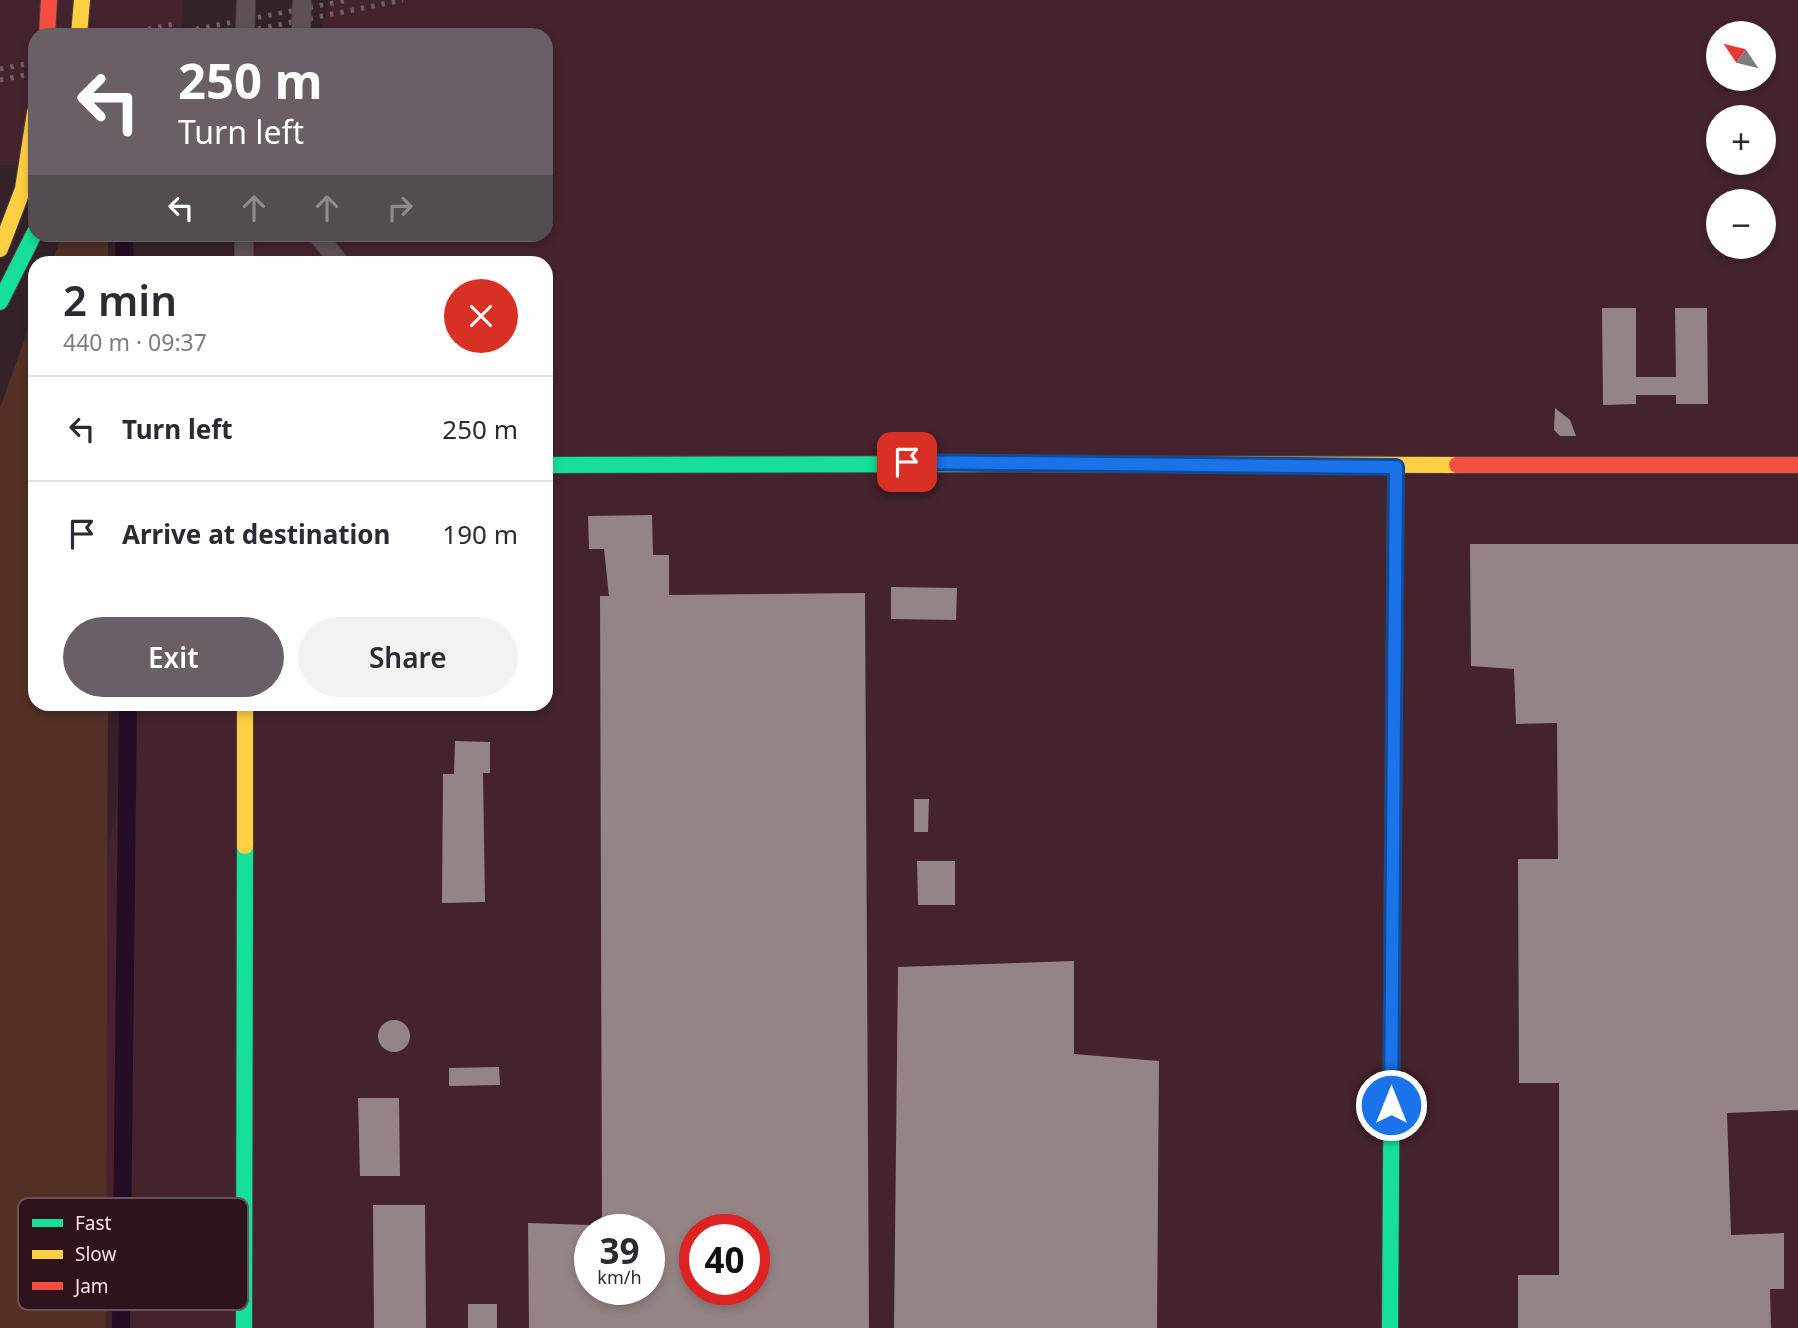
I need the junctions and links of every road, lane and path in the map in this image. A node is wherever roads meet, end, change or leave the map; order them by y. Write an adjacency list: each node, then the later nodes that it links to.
1 (49, 0): 5 (street)
2 (82, 0): 6 (street)
3 (246, 0): 7 (street, bridge)
4 (302, 0): 8 (street, bridge)
5 (47, 28)
6 (80, 28)
7 (244, 28)
8 (301, 28)
9 (28, 157): 12 (street)
10 (30, 242): 14 (street)
11 (323, 242): 13 (street)
12 (0, 249)
13 (334, 256)
14 (0, 302)
15 (553, 465): 17 (street)
16 (1798, 465): 17 (street)
17 (1396, 467): 22 (street)
18 (245, 711): 19 (street)
19 (244, 1198)
20 (244, 1310): 21 (street)
21 (244, 1328)
22 (1390, 1328)

